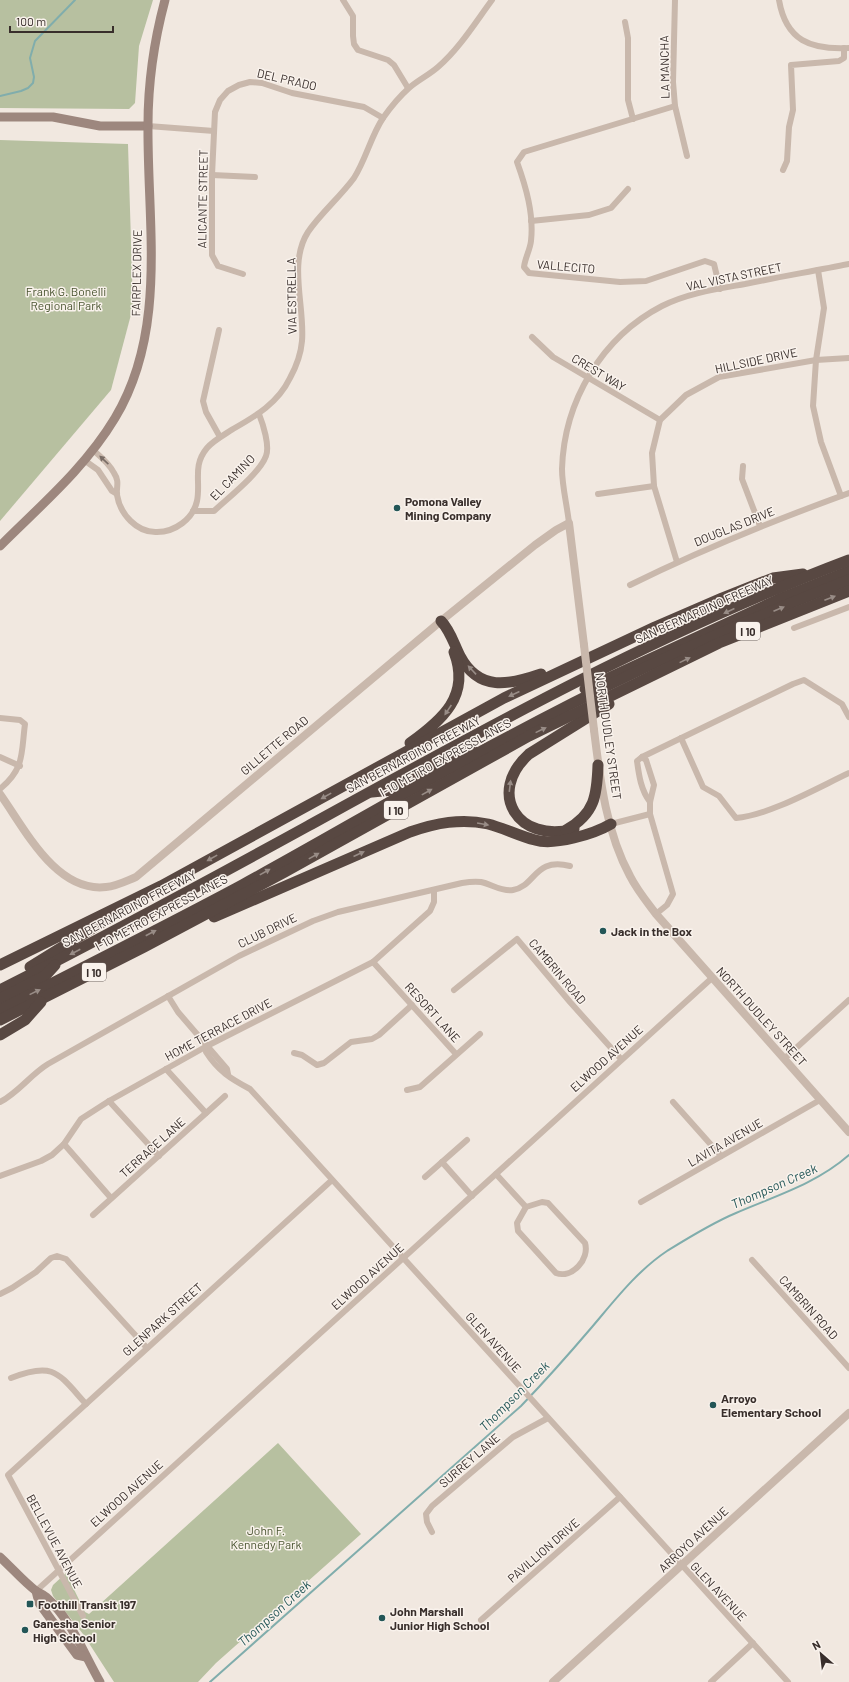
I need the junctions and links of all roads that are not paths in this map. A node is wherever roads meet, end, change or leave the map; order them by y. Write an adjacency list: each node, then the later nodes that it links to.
1 (165, 0): 13 (main road, FAIRPLEX DRIVE)
2 (343, 0): 8 (street)
3 (492, 0): 8 (street, VIA ESTRELLA)
4 (675, 0): 9 (street, LA MANCHA)
5 (779, 0): 7 (street)
6 (625, 22): 12 (street)
7 (846, 48): 16 (street)
8 (408, 88): 11 (street, VIA ESTRELLA)
9 (675, 106): 12 (street, VALLECITO); 15 (street, LA MANCHA)
10 (0, 117): 13 (main road)
11 (383, 118): 14 (street, DEL PRADO); 30 (street, VIA ESTRELLA)
12 (633, 119): 20 (street, VALLECITO)
13 (148, 126): 14 (street); 33 (main road, FAIRPLEX DRIVE)
14 (214, 131): 17 (street, ALICANTE STREET)
15 (687, 156)
16 (784, 170)
17 (212, 175): 18 (street); 23 (street, ALICANTE STREET)
18 (255, 177)
19 (628, 189): 20 (street)
20 (531, 221): 24 (street, VALLECITO)
21 (849, 264): 22 (street, VAL VISTA STREET)
22 (818, 270): 24 (street, VAL VISTA STREET); 28 (street)
23 (243, 274)
24 (720, 289): 29 (street, VAL VISTA STREET)
25 (219, 330): 32 (street)
26 (532, 337): 29 (street, CREST WAY)
27 (849, 358): 28 (street, HILLSIDE DRIVE)
28 (816, 360): 31 (street, HILLSIDE DRIVE); 42 (street)
29 (586, 378): 31 (street, CREST WAY); 44 (street, VAL VISTA STREET)
30 (259, 414): 32 (street, VIA ESTRELLA); 43 (street, EL CAMINO)
31 (660, 420): 38 (street)
32 (220, 437): 43 (street, VIA ESTRELLA)
33 (93, 450): 34 (main road, FAIRPLEX DRIVE); 36 (street, one-way to 33)
34 (84, 460): 37 (street); 46 (main road, FAIRPLEX DRIVE)
35 (743, 466): 45 (street)
36 (114, 471): 37 (street); 40 (street)
37 (104, 478): 40 (street)
38 (654, 486): 41 (street); 48 (street)
39 (849, 493): 42 (street, DOUGLAS DRIVE)
40 (117, 494): 43 (street)
41 (598, 494)
42 (841, 496): 45 (street, DOUGLAS DRIVE)
43 (193, 511)
44 (569, 523): 55 (street, GILLETTE ROAD); 64 (street, NORTH DUDLEY STREET, bridge)
45 (760, 526): 48 (street, DOUGLAS DRIVE)
46 (0, 546)
47 (849, 560): 50 (highway, SAN BERNARDINO FREEWAY / I 10)
48 (677, 562): 52 (street, DOUGLAS DRIVE)
49 (849, 571): 71 (highway, I-10 METRO EXPRESSLANES)
50 (816, 573): 57 (highway); 71 (highway, SAN BERNARDINO FREEWAY / I 10, one-way to 71)
51 (849, 580): 94 (highway, I-10 METRO EXPRESSLANES, one-way to 51)
52 (630, 585)
53 (849, 591): 58 (highway, I 10, one-way to 53)
54 (849, 607): 56 (street)
55 (441, 621): 57 (highway, one-way to 55); 66 (highway, one-way to 66); 72 (street, GILLETTE ROAD)
56 (794, 628)
57 (600, 653): 66 (highway, one-way to 66)
58 (650, 677): 76 (highway, one-way to 58); 81 (highway, I 10, one-way to 58)
59 (849, 717): 61 (street)
60 (0, 718): 65 (street)
61 (681, 738): 63 (street); 67 (street)
62 (0, 757): 65 (street)
63 (642, 757): 68 (street); 69 (street)
64 (598, 765): 75 (street, NORTH DUDLEY STREET); 76 (highway)
65 (20, 766): 70 (street)
66 (371, 772): 78 (highway, one-way to 78)
67 (849, 773)
68 (653, 780): 69 (street); 73 (street)
69 (641, 782): 73 (street)
70 (0, 789)
71 (367, 792): 82 (highway, SAN BERNARDINO FREEWAY / I 10, one-way to 82)
72 (0, 794)
73 (650, 802): 74 (street)
74 (650, 814): 75 (street); 80 (street)
75 (611, 824): 76 (highway); 80 (street, NORTH DUDLEY STREET); 81 (highway, one-way to 75)
76 (562, 832)
77 (570, 866): 79 (street, CLUB DRIVE)
78 (161, 886): 84 (highway); 86 (highway)
79 (434, 890): 83 (street, HOME TERRACE DRIVE); 89 (street, CLUB DRIVE)
80 (656, 914): 85 (street, NORTH DUDLEY STREET)
81 (144, 947): 90 (highway, I 10)
82 (59, 960): 87 (highway, SAN BERNARDINO FREEWAY / I 10); 91 (highway)
83 (373, 962): 93 (street, RESORT LANE); 98 (street, HOME TERRACE DRIVE)
84 (0, 965)
85 (712, 978): 101 (street, ELWOOD AVENUE); 102 (street, NORTH DUDLEY STREET)
86 (0, 986)
87 (0, 990)
88 (454, 990): 101 (street, CAMBRIN ROAD)
89 (168, 996): 98 (street, GLEN AVENUE); 108 (street, CLUB DRIVE)
90 (45, 997): 95 (highway, I 10); 97 (highway)
91 (0, 999)
92 (849, 1000): 102 (street)
93 (412, 1005): 99 (street); 100 (street, RESORT LANE)
94 (0, 1010)
95 (0, 1020)
96 (480, 1034): 100 (street, RESORT LANE)
97 (0, 1035)
98 (207, 1046): 103 (street, HOME TERRACE DRIVE); 120 (street, GLEN AVENUE)
99 (294, 1053)
100 (456, 1054): 104 (street)
101 (622, 1059): 117 (street, ELWOOD AVENUE)
102 (784, 1059): 106 (street, NORTH DUDLEY STREET)
103 (166, 1069): 107 (street, HOME TERRACE DRIVE); 110 (street)
104 (407, 1090)
105 (225, 1096): 110 (street, TERRACE LANE)
106 (820, 1100): 111 (street, NORTH DUDLEY STREET); 115 (street, LAVITA AVENUE)
107 (109, 1101): 113 (street, HOME TERRACE DRIVE); 114 (street)
108 (0, 1102)
109 (673, 1102): 115 (street)
110 (206, 1113): 114 (street, TERRACE LANE)
111 (849, 1132)
112 (466, 1140): 116 (street)
113 (64, 1144): 118 (street, HOME TERRACE DRIVE); 122 (street)
114 (159, 1156): 122 (street, TERRACE LANE)
115 (721, 1156): 123 (street, LAVITA AVENUE)
116 (442, 1162): 119 (street); 121 (street)
117 (496, 1174): 121 (street, ELWOOD AVENUE); 124 (street)
118 (0, 1176)
119 (426, 1177)
120 (332, 1180): 126 (street, GLEN AVENUE); 129 (street, GLENPARK STREET)
121 (472, 1196): 126 (street, ELWOOD AVENUE)
122 (111, 1198): 125 (street, TERRACE LANE)
123 (641, 1202)
124 (526, 1207): 124 (street)
125 (93, 1215)
126 (403, 1258): 134 (street, GLEN AVENUE); 140 (street, ELWOOD AVENUE)
127 (752, 1260): 130 (street, CAMBRIN ROAD)
128 (0, 1294): 129 (street)
129 (147, 1348): 132 (street, GLENPARK STREET)
130 (849, 1368)
131 (11, 1378): 132 (street)
132 (86, 1404): 135 (street, GLENPARK STREET)
133 (849, 1413): 139 (street, ARROYO AVENUE)
134 (548, 1418): 136 (street, GLEN AVENUE); 137 (street, SURREY LANE)
135 (8, 1475): 140 (street, BELLEVUE AVENUE)
136 (620, 1497): 139 (street, GLEN AVENUE); 143 (street, PAVILLION DRIVE)
137 (432, 1532)
138 (0, 1557): 141 (main road)
139 (682, 1566): 144 (street, GLEN AVENUE); 146 (street, ARROYO AVENUE)
140 (59, 1569): 141 (street, ELWOOD AVENUE); 142 (street, BELLEVUE AVENUE)
141 (36, 1591): 145 (main road)
142 (83, 1616)
143 (481, 1620)
144 (753, 1643): 147 (street); 148 (street, GLEN AVENUE)
145 (100, 1682)
146 (554, 1682)
147 (711, 1682)
148 (788, 1682)

